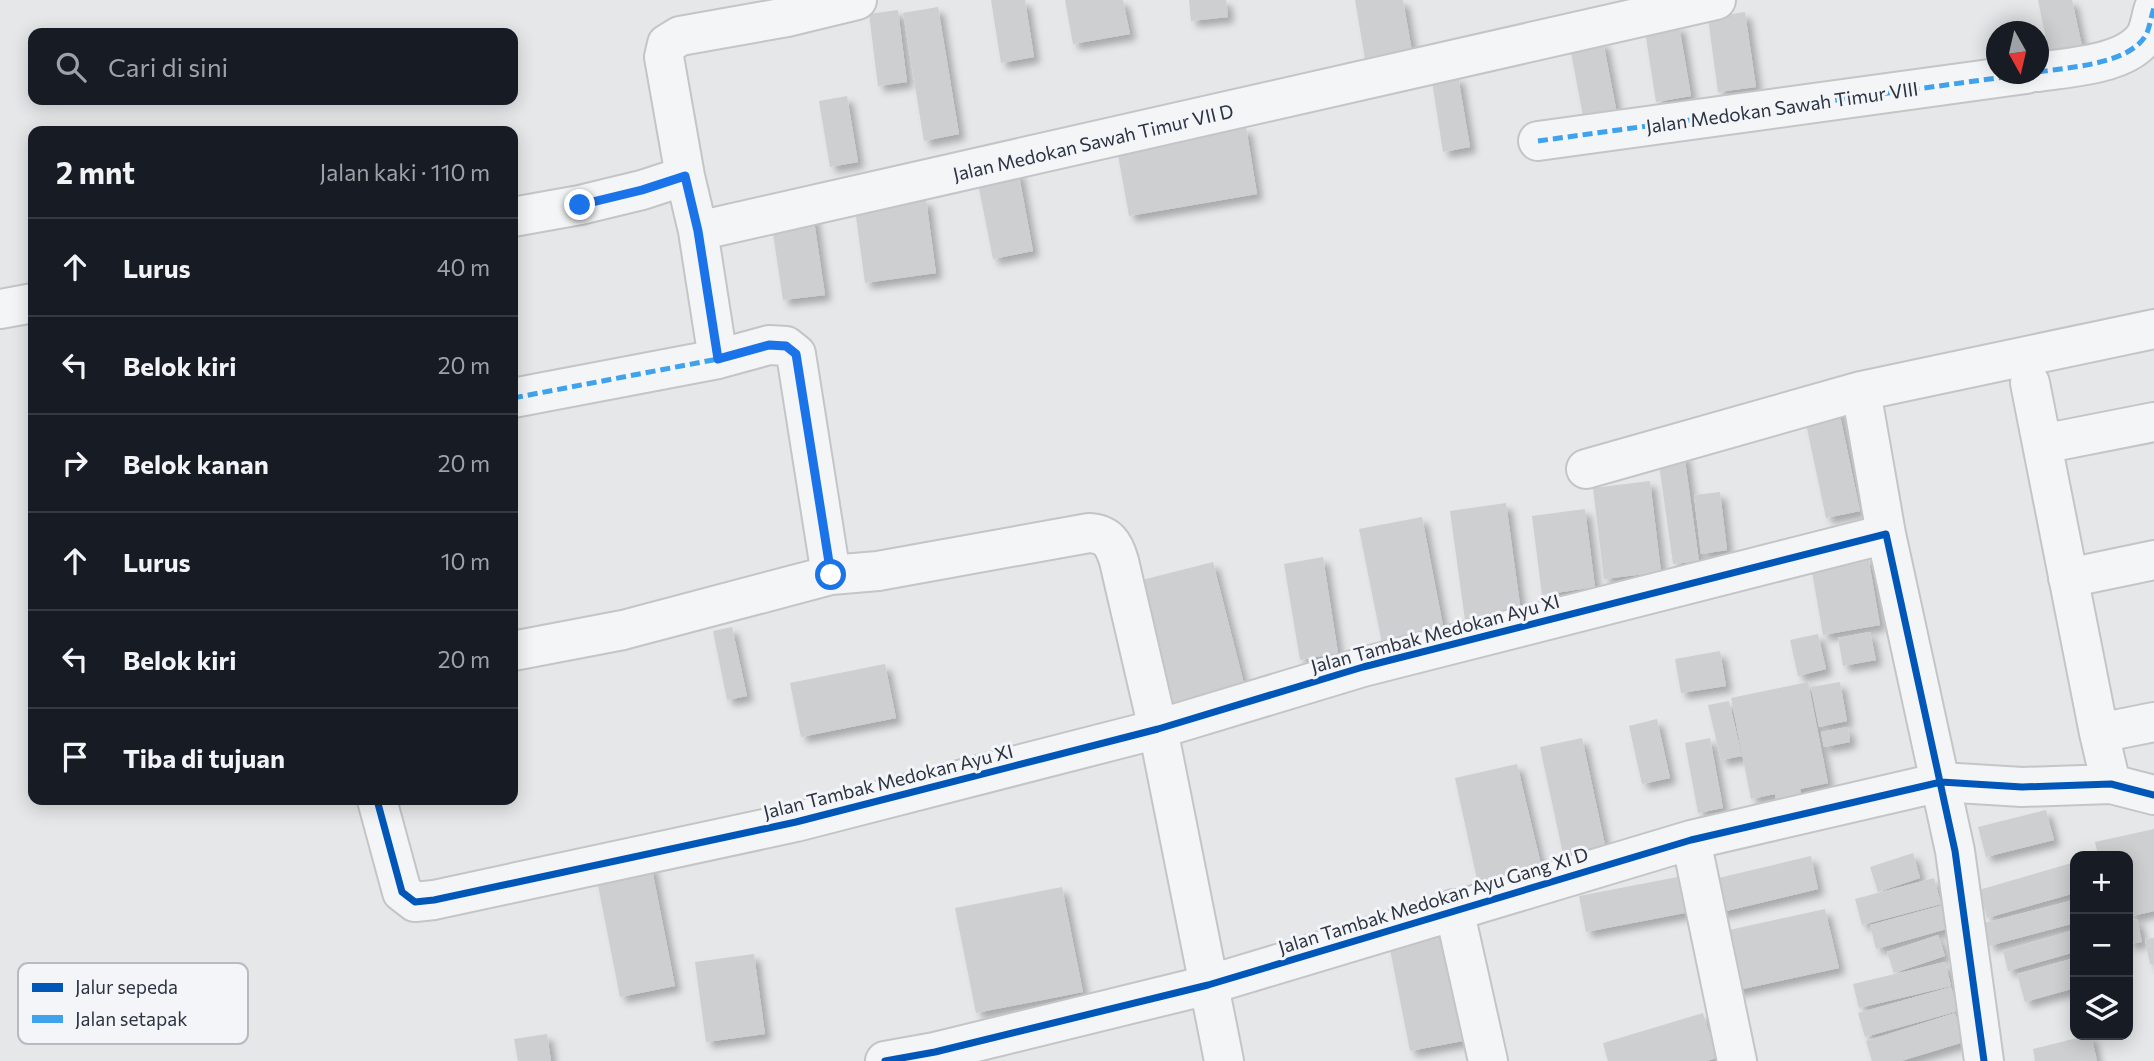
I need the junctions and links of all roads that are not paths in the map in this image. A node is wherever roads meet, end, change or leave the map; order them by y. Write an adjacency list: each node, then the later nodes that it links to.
1 (856, 0): 7 (street)
2 (1716, 0): 9 (street, Jalan Medokan Sawah Timur VII D)
3 (2154, 4): 4 (street)
4 (2049, 70)
5 (1986, 79): 6 (street, Jalan Medokan Sawah Timur VIII)
6 (1538, 141)
7 (685, 176): 8 (street); 9 (street)
8 (518, 216)
9 (698, 231): 13 (street)
10 (28, 304): 11 (street)
11 (0, 309)
12 (2154, 329): 15 (street)
13 (718, 359): 16 (street); 22 (street)
14 (2030, 383): 18 (street)
15 (1861, 390): 19 (street); 20 (street)
16 (518, 397)
17 (2154, 422): 18 (street)
18 (2042, 444): 23 (street)
19 (1586, 469)
20 (1886, 534): 26 (street, Jalan Tambak Medokan Ayu XI); 28 (street)
21 (2154, 560): 23 (street)
22 (831, 575): 24 (street); 26 (street)
23 (2068, 578): 27 (street)
24 (518, 650)
25 (2154, 722): 27 (street)
26 (1158, 729): 31 (street, Jalan Tambak Medokan Ayu XI); 34 (street)
27 (2099, 733): 29 (street)
28 (1941, 782): 29 (street, Jalan Tambak Medokan Ayu Gang XI D); 32 (street, Jalan Tambak Medokan Ayu Gang XI D); 40 (street)
29 (2111, 784): 30 (street, Jalan Tambak Medokan Ayu Gang XI D)
30 (2154, 795)
31 (378, 805)
32 (1690, 840): 33 (street, Jalan Tambak Medokan Ayu Gang XI D); 39 (street)
33 (1454, 909): 34 (street, Jalan Tambak Medokan Ayu Gang XI D); 38 (street)
34 (1208, 985): 35 (street, Jalan Tambak Medokan Ayu Gang XI D); 37 (street)
35 (936, 1057): 36 (street, Jalan Tambak Medokan Ayu Gang XI D)
36 (885, 1061)
37 (1224, 1061)
38 (1488, 1061)
39 (1737, 1061)
40 (1984, 1061)

